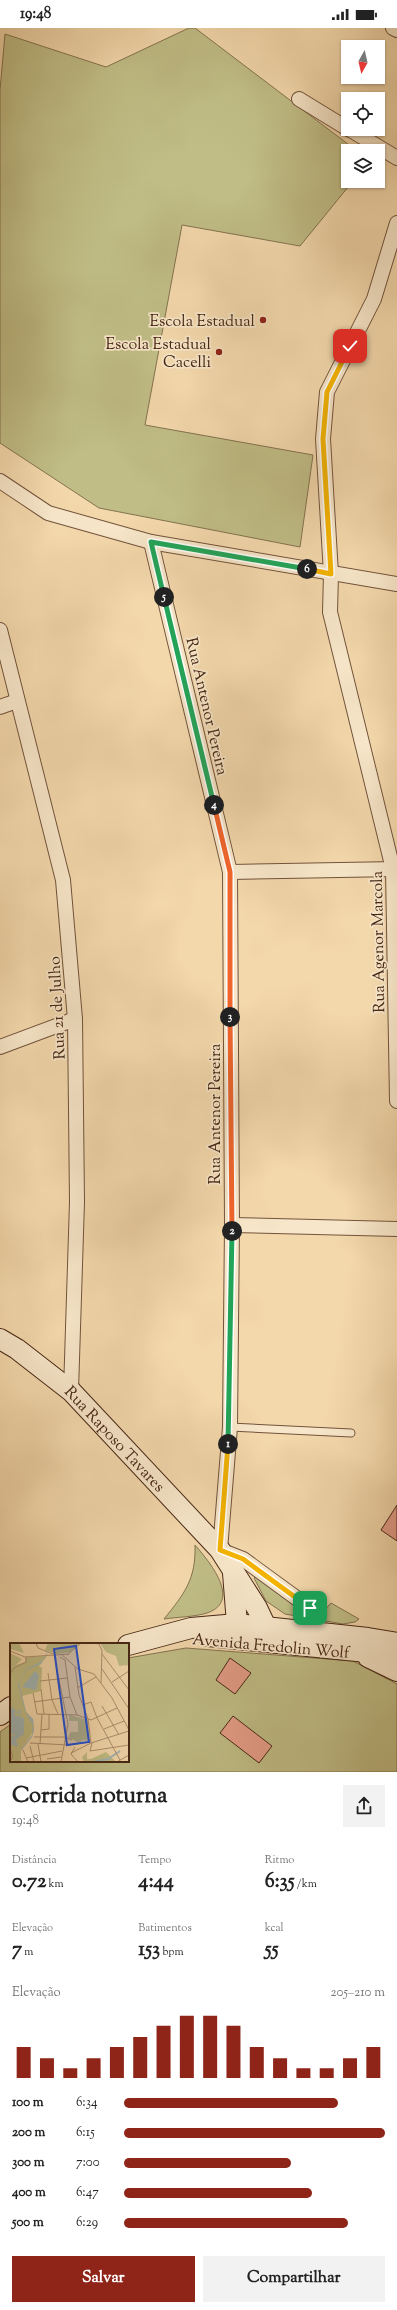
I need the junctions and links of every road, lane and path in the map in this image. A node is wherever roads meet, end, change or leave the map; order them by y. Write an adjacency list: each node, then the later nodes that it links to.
1 (393, 28): 2 (street)
2 (397, 30)
3 (299, 99): 4 (street)
4 (341, 125)
5 (360, 136): 6 (street)
6 (397, 158)
7 (397, 223): 10 (street, Rua Agenor Marcola)
8 (0, 481): 9 (street)
9 (151, 542): 10 (street); 16 (street, Rua Antenor Pereira)
10 (331, 574): 11 (street); 15 (street, Rua Agenor Marcola)
11 (397, 584)
12 (0, 630): 13 (street, Rua 21 de Julho)
13 (17, 701): 14 (street); 17 (street, Rua 21 de Julho)
14 (0, 707)
15 (395, 869): 16 (street); 19 (street, Rua Agenor Marcola)
16 (230, 872): 20 (street, Rua Antenor Pereira)
17 (76, 1019): 18 (street); 23 (street, Rua 21 de Julho)
18 (0, 1047)
19 (397, 1101)
20 (232, 1225): 21 (street); 24 (street, Rua Antenor Pereira)
21 (397, 1229)
22 (0, 1339): 23 (main road, Rua Raposo Tavares)
23 (71, 1391): 26 (main road, Rua Raposo Tavares)
24 (230, 1427): 25 (lane); 26 (street, Rua Antenor Pereira)
25 (351, 1433)
26 (220, 1550): 27 (main road, Rua Raposo Tavares); 28 (street, Rua Raposo Tavares)
27 (233, 1571): 29 (main road, Rua Raposo Tavares); 29 (main road, Rua Raposo Tavares)
28 (310, 1608)
29 (254, 1633): 30 (main road, Avenida Fredolin Wolf); 31 (main road, Avenida Fredolin Wolf); 32 (main road, Avenida Fredolin Wolf)
30 (136, 1642)
31 (397, 1643)
32 (361, 1653): 33 (main road, Avenida Fredolin Wolf); 34 (main road)
33 (397, 1656)
34 (397, 1672)
35 (10, 1708): 36 (main road)
36 (0, 1715)

